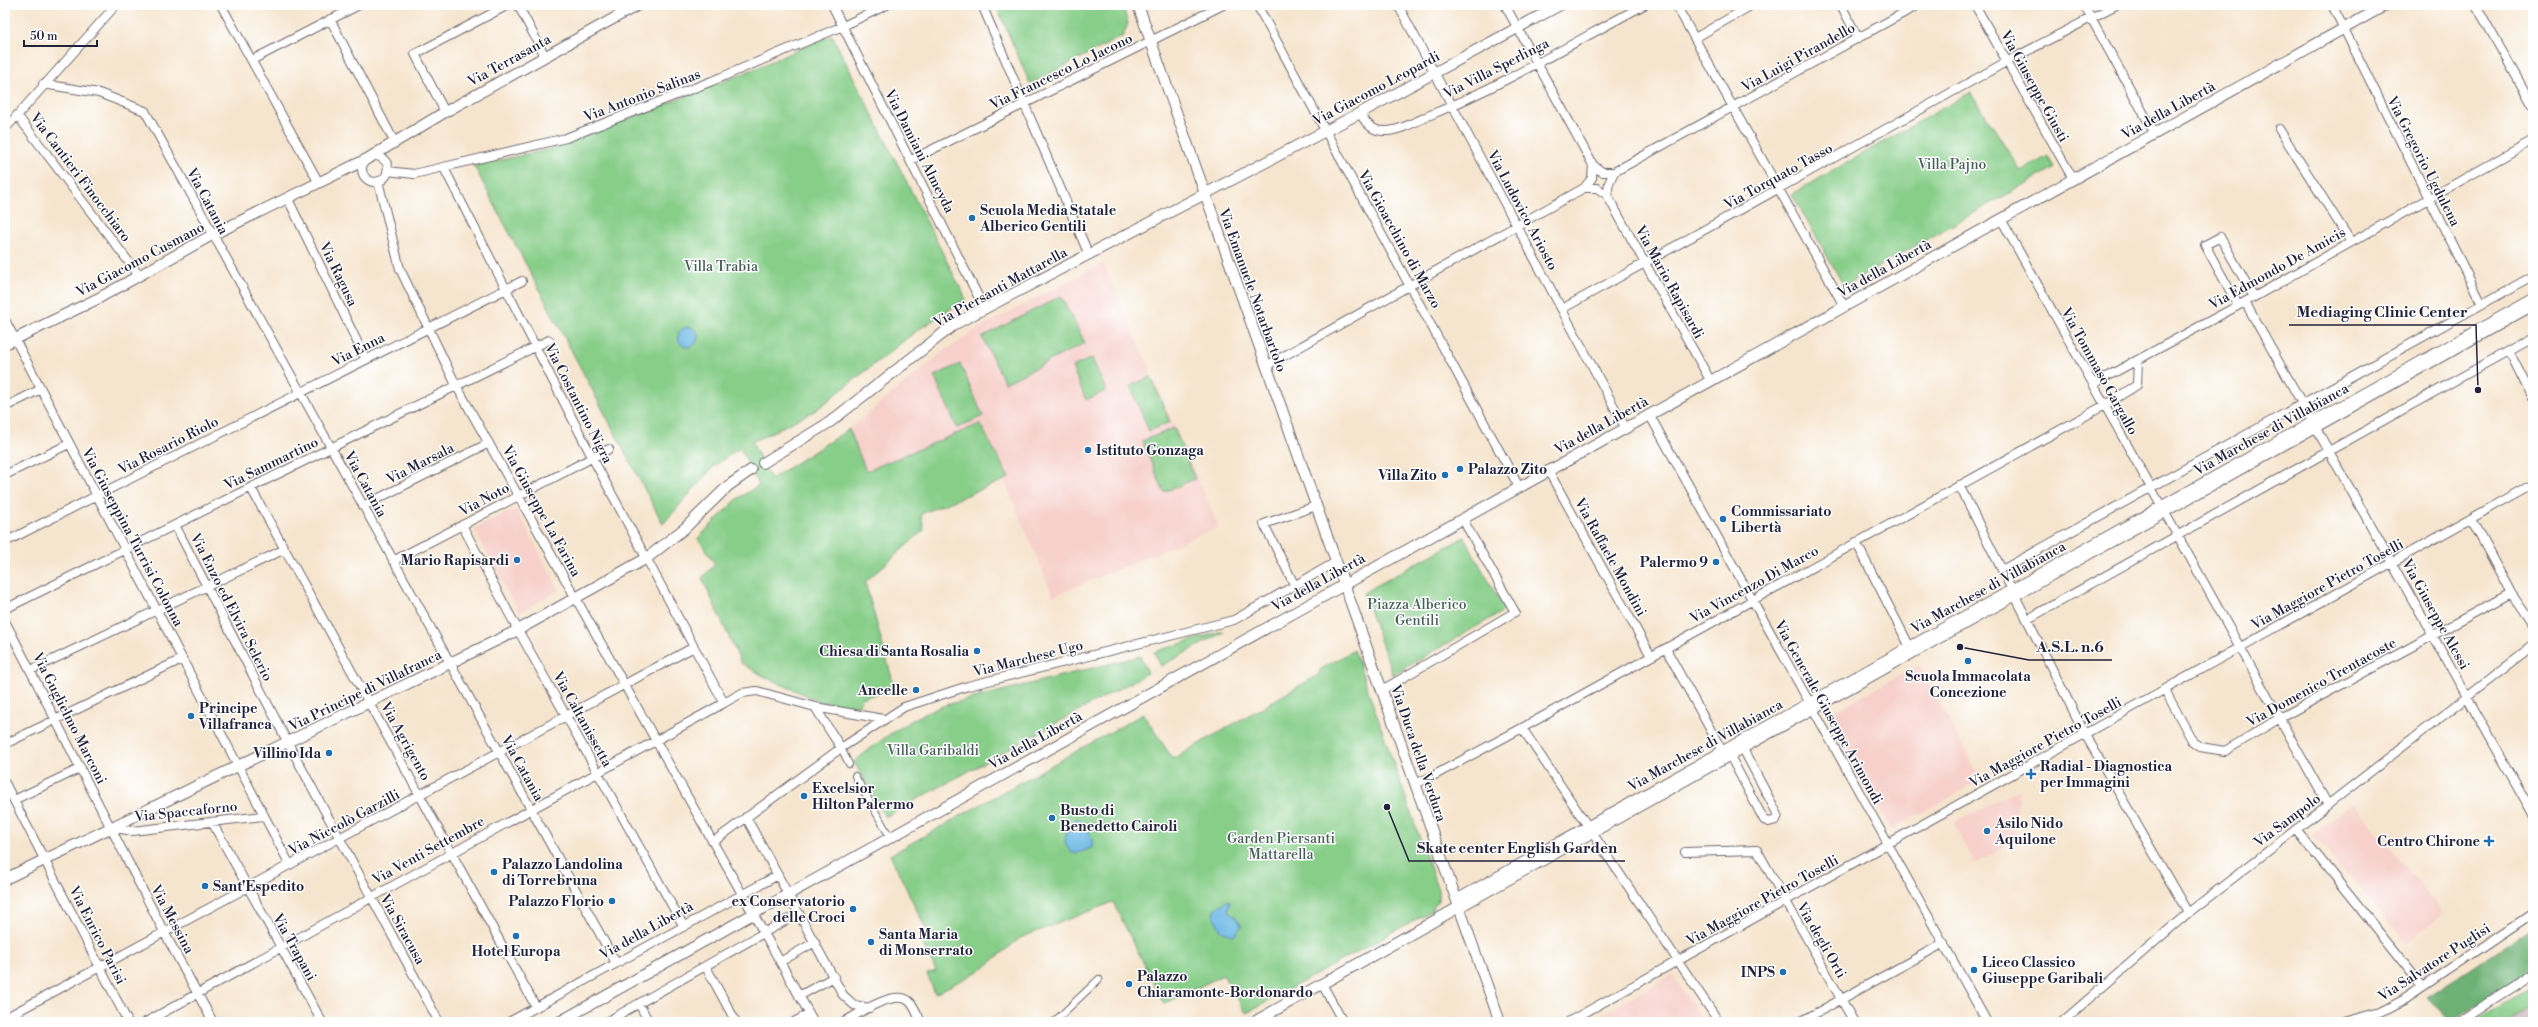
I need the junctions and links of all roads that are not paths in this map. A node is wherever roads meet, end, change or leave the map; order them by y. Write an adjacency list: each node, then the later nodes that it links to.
1 (116, 5): 41 (street)
2 (221, 5): 37 (street)
3 (359, 5): 29 (street)
4 (508, 5): 46 (street)
5 (518, 5): 36 (street)
6 (638, 5): 27 (street, Via Terrasanta)
7 (832, 5): 30 (street, Via Damiani Almeyda)
8 (887, 5): 30 (street, Via Antonio Salinas)
9 (982, 5): 42 (street)
10 (1138, 5): 35 (street, Via Emanuele Notarbartolo)
11 (1223, 5): 35 (street, Via Francesco Lo Jacono)
12 (1257, 5): 51 (street, Via Gioacchino di Marzo)
13 (1398, 5): 40 (street, Via Ludovico Ariosto)
14 (1505, 5): 32 (street)
15 (1560, 5): 32 (street, Via Giacomo Leopardi)
16 (1644, 5): 39 (street, Via Villa Sperlinga)
17 (1676, 5): 33 (street)
18 (1752, 5): 33 (street)
19 (1841, 5): 34 (street)
20 (1918, 5): 34 (street, Via Luigi Pirandello)
21 (1975, 5): 38 (street, Via Giuseppe Giusti)
22 (2084, 5): 28 (street)
23 (2116, 5): 28 (street, Via Torquato Tasso)
24 (2332, 5): 31 (street, Via Gregorio Ugdulena)
25 (2386, 5): 31 (street, Via della Libertà)
26 (2476, 5): 44 (street)
27 (619, 9): 36 (street, Via Terrasanta)
28 (2091, 18): 38 (street, Via Torquato Tasso); 52 (street)
29 (330, 19): 37 (street); 54 (street)
30 (842, 26): 56 (street, Via Damiani Almeyda); 58 (street, Via Antonio Salinas)
31 (2344, 28): 52 (street, Via della Libertà); 68 (street, Via Gregorio Ugdulena)
32 (1518, 29): 39 (street); 40 (street, Via Giacomo Leopardi)
33 (1694, 38): 45 (street)
34 (1858, 38): 45 (street, Via Luigi Pirandello)
35 (1151, 41): 42 (street, Via Francesco Lo Jacono); 66 (street, Via Emanuele Notarbartolo)
36 (545, 56): 46 (street, Via Terrasanta)
37 (252, 60): 63 (street)
38 (2006, 62): 61 (street, Via Giuseppe Giusti); 65 (street, Via Torquato Tasso)
39 (1536, 63): 43 (street, Via Villa Sperlinga); 57 (street)
40 (1434, 74): 43 (street, Via Ludovico Ariosto); 47 (street, Via Giacomo Leopardi)
41 (43, 84): 48 (street); 72 (street, Via Catania)
42 (1024, 104): 56 (street, Via Francesco Lo Jacono); 74 (street)
43 (1452, 106): 47 (street, Via Villa Sperlinga); 71 (street, Via Ludovico Ariosto)
44 (2533, 106)
45 (1733, 108): 60 (street, Via Luigi Pirandello); 65 (street)
46 (445, 112): 54 (street, Via Terrasanta)
47 (1360, 113): 51 (street, Via Giacomo Leopardi)
48 (17, 115): 50 (street); 76 (street, Via Cantieri Finocchiaro)
49 (2279, 129): 73 (street)
50 (5, 130)
51 (1325, 131): 66 (street, Via Giacomo Leopardi); 79 (street, Via Gioacchino di Marzo)
52 (2155, 134): 61 (street, Via della Libertà)
53 (2533, 140): 68 (street, Via Edmondo De Amicis)
54 (395, 143): 55 (street, Via Terrasanta)
55 (367, 159): 59 (street); 62 (street); 63 (street, Via Terrasanta)
56 (911, 160): 87 (street, Via Damiani Almeyda)
57 (1593, 165): 60 (street); 64 (street)
58 (444, 168): 59 (street, Via Antonio Salinas); 80 (street, Via Costantino Nigra)
59 (387, 170): 62 (street)
60 (1614, 172): 67 (street)
61 (2073, 179): 70 (street, Via della Libertà)
62 (378, 181): 90 (street, Via Giuseppe La Farina)
63 (319, 183): 69 (street, Via Giacomo Cusmano)
64 (1584, 188): 67 (street); 71 (street)
65 (1779, 190): 75 (street, Via Torquato Tasso); 86 (street)
66 (1204, 194): 74 (street, Via Piersanti Mattarella); 99 (street, Via Emanuele Notarbartolo)
67 (1607, 195): 75 (street, Via Mario Rapisardi)
68 (2428, 198): 73 (street, Via Edmondo De Amicis); 84 (street, Via Gregorio Ugdulena)
69 (288, 199): 72 (street, Via Giacomo Cusmano); 97 (street, Via Ragusa)
70 (2001, 219): 86 (street, Via della Libertà); 101 (street, Via Tommaso Gargallo)
71 (1516, 226): 79 (street); 88 (street, Via Ludovico Ariosto)
72 (212, 235): 76 (street, Via Giacomo Cusmano); 104 (street, Via Catania)
73 (2350, 242): 81 (street, Via Edmondo De Amicis)
74 (1089, 255): 87 (street, Via Piersanti Mattarella)
75 (1645, 264): 88 (street, Via Torquato Tasso); 100 (street, Via Mario Rapisardi)
76 (138, 274): 92 (street, Via Giacomo Cusmano)
77 (2533, 276): 84 (street, Via Marchese di Villabianca)
78 (522, 281): 80 (street, Via Enna)
79 (1411, 286): 99 (street); 124 (street, Via Gioacchino di Marzo)
80 (505, 289): 90 (street, Via Enna); 95 (street, Via Costantino Nigra)
81 (2254, 297): 83 (street, Via Edmondo De Amicis); 83 (street, Via Giuseppe Alessi)
82 (2533, 298): 110 (street, Via Marchese di Villabianca)
83 (2242, 304): 98 (street, Via Edmondo De Amicis); 107 (street, Via Giuseppe Alessi)
84 (2482, 304): 107 (street, Via Marchese di Villabianca)
85 (2533, 305): 110 (street, Via Marchese di Villabianca)
86 (1844, 306): 100 (street, Via della Libertà)
87 (984, 308): 118 (street, Via Piersanti Mattarella)
88 (1562, 310): 111 (street, Via Ludovico Ariosto)
89 (5, 320): 92 (street, Via Giuseppina Turrisi Colonna)
90 (427, 328): 97 (street, Via Enna); 102 (street, Via Giuseppe La Farina)
91 (2533, 337): 96 (street)
92 (15, 339): 94 (street, Via Giacomo Cusmano); 103 (street, Via Giuseppina Turrisi Colonna)
93 (549, 340): 95 (street, Via Sammartino)
94 (5, 344)
95 (535, 347): 102 (street, Via Sammartino); 117 (street, Via Costantino Nigra)
96 (2509, 351): 105 (street); 116 (street)
97 (366, 360): 104 (street, Via Enna)
98 (2138, 360): 101 (street, Via Edmondo De Amicis); 106 (street)
99 (1266, 366): 130 (street, Via Emanuele Notarbartolo)
100 (1710, 380): 109 (street, Via della Libertà)
101 (2093, 384): 106 (street, Via Tommaso Gargallo)
102 (456, 385): 112 (street, Via Giuseppe La Farina); 114 (street, Via Sammartino)
103 (41, 390): 108 (street); 113 (street, Via Giuseppina Turrisi Colonna)
104 (300, 393): 114 (street, Via Catania); 128 (street, Via Rosario Riolo)
105 (2533, 398)
106 (2105, 405): 123 (street, Via Vincenzo Di Marco); 126 (street, Via Tommaso Gargallo)
107 (2304, 405): 110 (street, Via Giuseppe Alessi); 126 (street, Via Marchese di Villabianca)
108 (5, 407)
109 (1649, 414): 111 (street, Via della Libertà); 152 (street, Via Generale Giuseppe Arimondi)
110 (2314, 424): 116 (street, Via Giuseppe Alessi); 131 (street, Via Marchese di Villabianca)
111 (1625, 427): 120 (street, Via della Libertà)
112 (489, 443): 127 (street, Via Giuseppe La Farina); 129 (street, Via Marsala)
113 (69, 444): 121 (street); 128 (street, Via Giuseppina Turrisi Colonna)
114 (331, 448): 125 (street, Via Sammartino); 129 (street, Via Catania)
115 (609, 449): 117 (street, Via Noto)
116 (2329, 451): 136 (street); 144 (street, Via Giuseppe Alessi)
117 (592, 457): 127 (street, Via Noto); 141 (street, Via Costantino Nigra)
118 (763, 463)
119 (751, 470): 141 (street)
120 (1548, 470): 124 (street, Via della Libertà); 165 (street, Via Raffaele Mondini)
121 (5, 475)
122 (2533, 484): 133 (street, Via Maggiore Pietro Toselli)
123 (1959, 485): 138 (street, Via Vincenzo Di Marco); 145 (street)
124 (1519, 487): 132 (street, Via della Libertà)
125 (251, 488): 135 (street, Via Sammartino); 140 (street, Via Agrigento)
126 (2151, 489): 131 (street, Via Tommaso Gargallo); 145 (street, Via Marchese di Villabianca)
127 (518, 495): 134 (street, Via Noto); 151 (street, Via Giuseppe La Farina)
128 (96, 496): 137 (street, Via Rosario Riolo); 139 (street, Via Giuseppina Turrisi Colonna)
129 (363, 506): 142 (street, Via Catania)
130 (1316, 506): 143 (street, Via Emanuele Notarbartolo); 148 (street)
131 (2162, 509): 136 (street, Via Tommaso Gargallo); 149 (street, Via Marchese di Villabianca)
132 (1462, 518): 146 (street, Via della Libertà); 170 (street)
133 (2471, 519): 144 (street, Via Maggiore Pietro Toselli); 150 (street)
134 (462, 525): 142 (street, Via Noto); 158 (street, Via Caltanissetta)
135 (175, 526): 139 (street, Via Sammartino); 147 (street, Via Enzo ed Elvira Selerio)
136 (2176, 535): 155 (street); 162 (street, Via Tommaso Gargallo)
137 (5, 542)
138 (1856, 542): 152 (street, Via Vincenzo Di Marco); 164 (street)
139 (124, 550): 153 (street, Via Sammartino); 154 (street, Via Giuseppina Turrisi Colonna)
140 (283, 550): 147 (street); 174 (street, Via Agrigento)
141 (647, 558): 151 (street, Via Principe di Villafranca); 161 (street, Via Costantino Nigra)
142 (393, 561): 167 (street, Via Catania)
143 (1336, 562): 146 (street, Via Emanuele Notarbartolo); 148 (street, Via Marchese Ugo)
144 (2392, 563): 159 (street, Via Giuseppe Alessi); 162 (street, Via Maggiore Pietro Toselli)
145 (2002, 570): 149 (street)
146 (1344, 584): 170 (street, Via Duca della Verdura); 208 (street, Via della Libertà)
147 (207, 586): 154 (street); 184 (street, Via Enzo ed Elvira Selerio)
148 (1295, 586): 179 (street, Via Marchese Ugo)
149 (2014, 592): 155 (street); 164 (street, Via Marchese di Villabianca)
150 (2511, 593): 157 (street); 159 (street, Via Domenico Trentacoste)
151 (576, 598): 158 (street, Via Principe di Villafranca); 169 (street, Via Giuseppe La Farina)
152 (1752, 601): 163 (street, Via Vincenzo Di Marco); 176 (street, Via Generale Giuseppe Arimondi)
153 (5, 609)
154 (156, 611): 166 (street, Via Giuseppina Turrisi Colonna); 168 (street)
155 (2028, 619): 182 (street)
156 (5, 621): 168 (street, Via Guglielmo Marconi)
157 (2533, 625)
158 (518, 630): 167 (street, Via Principe di Villafranca); 177 (street, Via Caltanissetta)
159 (2433, 636): 172 (street, Via Giuseppe Alessi); 178 (street, Via Domenico Trentacoste)
160 (2533, 646): 172 (street, Via Sampolo)
161 (694, 647): 169 (street, Via Niccolò Garzilli); 173 (street, Via Costantino Nigra)
162 (2239, 648): 171 (street, Via Maggiore Pietro Toselli); 178 (street, Via Tommaso Gargallo)
163 (1666, 649): 165 (street, Via Vincenzo Di Marco); 189 (street)
164 (1911, 649): 176 (street, Via Marchese di Villabianca)
165 (1651, 656): 181 (street, Via Vincenzo Di Marco)
166 (182, 659): 180 (street); 191 (street, Via Giuseppina Turrisi Colonna)
167 (451, 664): 174 (street, Via Principe di Villafranca); 188 (street, Via Catania)
168 (31, 670): 180 (street, Via Guglielmo Marconi)
169 (624, 684): 177 (street, Via Niccolò Garzilli); 183 (street, Via Giuseppe La Farina)
170 (1382, 690): 196 (street, Via Duca della Verdura)
171 (2165, 690): 178 (street, Via Domenico Trentacoste); 182 (street, Via Maggiore Pietro Toselli)
172 (2468, 698): 199 (street, Via Sampolo); 201 (street, Via Giuseppe Alessi)
173 (724, 702): 175 (street, Via Venti Settembre); 183 (street, Via Venti Settembre)
174 (370, 703): 184 (street, Via Principe di Villafranca); 197 (street, Via Agrigento)
175 (815, 706): 179 (street, Via Venti Settembre); 187 (street)
176 (1811, 706): 186 (street, Via Marchese di Villabianca); 189 (street, Via Marchese di Villabianca); 211 (street, Via Generale Giuseppe Arimondi)
177 (566, 716): 188 (street, Via Niccolò Garzilli); 193 (street, Via Caltanissetta)
178 (2280, 718): 199 (street, Via Tommaso Gargallo)
179 (883, 719): 187 (street, Via Marchese Ugo)
180 (57, 721): 185 (street); 192 (street, Via Guglielmo Marconi)
181 (1522, 728): 196 (street, Via Vincenzo Di Marco); 206 (street)
182 (2086, 734): 211 (street, Via Maggiore Pietro Toselli); 225 (street)
183 (655, 740): 193 (street, Via Venti Settembre); 210 (street, Via Giuseppe La Farina)
184 (288, 743): 191 (street, Via Principe di Villafranca); 209 (street, Via Siracusa)
185 (5, 744)
186 (1742, 747): 189 (street, Via Marchese di Villabianca); 189 (street)
187 (841, 748): 190 (street); 203 (street, Via Marchese Ugo)
188 (499, 752): 197 (street, Via Niccolò Garzilli); 200 (street, Via Catania)
189 (1726, 754): 206 (street, Via Marchese di Villabianca)
190 (849, 764)
191 (237, 767): 202 (street, Via Giuseppina Turrisi Colonna); 205 (street, Via Principe di Villafranca)
192 (81, 768): 198 (street); 205 (street, Via Guglielmo Marconi)
193 (597, 772): 200 (street, Via Venti Settembre); 228 (street, Via Caltanissetta)
194 (855, 776): 208 (street)
195 (5, 784): 198 (street, Via Enrico Parisi)
196 (1415, 784): 223 (street, Via Duca della Verdura)
197 (421, 795): 209 (street, Via Niccolò Garzilli); 212 (street, Via Agrigento)
198 (14, 800): 214 (street, Via Enrico Parisi)
199 (2328, 805): 207 (street, Via Sampolo)
200 (530, 808): 212 (street, Via Venti Settembre); 236 (street, Via Catania)
201 (2533, 814)
202 (263, 816): 204 (street, Via Spaccaforno); 215 (street, Via Giuseppina Turrisi Colonna)
203 (746, 817): 210 (street, Via Marchese Ugo); 216 (street)
204 (212, 822): 205 (street, Via Spaccaforno); 218 (street, Via Trapani)
205 (112, 827): 214 (street, Via Principe di Villafranca); 229 (street, Via Messina)
206 (1590, 830): 223 (street, Via Marchese di Villabianca); 235 (street)
207 (2297, 831): 225 (street, Via Sampolo); 243 (street)
208 (890, 837): 220 (street, Via della Libertà)
209 (339, 839): 215 (street, Via Niccolò Garzilli); 221 (street, Via Siracusa)
210 (713, 842): 219 (street, Via Giuseppe La Farina)
211 (1889, 844): 222 (street, Via Maggiore Pietro Toselli); 232 (street, Via Generale Giuseppe Arimondi)
212 (452, 852): 221 (street, Via Venti Settembre); 248 (street, Via Agrigento)
213 (1684, 852): 222 (street, Via degli Orti)
214 (45, 860): 217 (street, Via Principe di Villafranca); 238 (street, Via Enrico Parisi)
215 (290, 865): 218 (street, Via Niccolò Garzilli)
216 (778, 875): 219 (street, Via della Libertà); 220 (street)
217 (5, 879)
218 (247, 889): 229 (street, Via Niccolò Garzilli); 233 (street, Via Trapani)
219 (742, 893): 227 (street, Via Giuseppe La Farina); 228 (street, Via della Libertà)
220 (789, 894): 224 (street); 227 (street, Via della Libertà)
221 (370, 897): 233 (street, Via Venti Settembre); 256 (street, Via Siracusa)
222 (1785, 901): 235 (street, Via Maggiore Pietro Toselli); 246 (street, Via degli Orti)
223 (1457, 903): 242 (street, Via Marchese di Villabianca); 269 (street, Via Duca della Verdura)
224 (799, 913): 230 (street); 231 (street)
225 (2188, 913): 275 (street, Via Sampolo)
226 (2533, 913): 243 (street, Via Salvatore Puglisi)
227 (754, 914): 230 (street, Via Giuseppe La Farina); 258 (street, Via della Libertà)
228 (683, 926): 236 (street, Via della Libertà)
229 (164, 932): 238 (street, Via Niccolò Garzilli); 244 (street, Via Messina)
230 (765, 934): 234 (street, Via Giuseppe La Farina); 237 (street)
231 (815, 942): 234 (street); 240 (street)
232 (1944, 943): 246 (street); 274 (street, Via Generale Giuseppe Arimondi)
233 (281, 947): 244 (street, Via Venti Settembre); 255 (street, Via Trapani)
234 (780, 962): 245 (street, Via Giuseppe La Farina)
235 (1677, 962): 270 (street, Via Maggiore Pietro Toselli); 271 (street)
236 (616, 963): 248 (street, Via della Libertà)
237 (706, 966): 247 (street); 261 (street)
238 (99, 967): 251 (street, Via Niccolò Garzilli); 252 (street, Via Enrico Parisi)
239 (2533, 975): 277 (street)
240 (834, 977): 245 (street); 249 (street)
241 (1099, 979): 266 (street)
242 (1322, 984): 267 (street, Via Marchese di Villabianca); 268 (street)
243 (2423, 987): 276 (street, Via Salvatore Puglisi)
244 (198, 993): 253 (street, Via Venti Settembre); 254 (street, Via Messina)
245 (800, 996): 250 (street, Via Giuseppe La Farina)
246 (1842, 999): 272 (street); 273 (street, Via degli Orti)
247 (639, 1004): 259 (street); 260 (street)
248 (536, 1007): 257 (street, Via della Libertà)
249 (869, 1008): 264 (street); 265 (street)
250 (809, 1014): 262 (street); 263 (street, Via Giuseppe La Farina)
251 (5, 1018)
252 (128, 1022)
253 (146, 1022)
254 (213, 1022)
255 (322, 1022)
256 (439, 1022)
257 (509, 1022)
258 (559, 1022)
259 (606, 1022)
260 (649, 1022)
261 (736, 1022)
262 (794, 1022)
263 (814, 1022)
264 (844, 1022)
265 (921, 1022)
266 (1054, 1022)
267 (1254, 1022)
268 (1343, 1022)
269 (1500, 1022)
270 (1568, 1022)
271 (1719, 1022)
272 (1800, 1022)
273 (1854, 1022)
274 (1988, 1022)
275 (2062, 1022)
276 (2343, 1022)
277 (2459, 1022)

